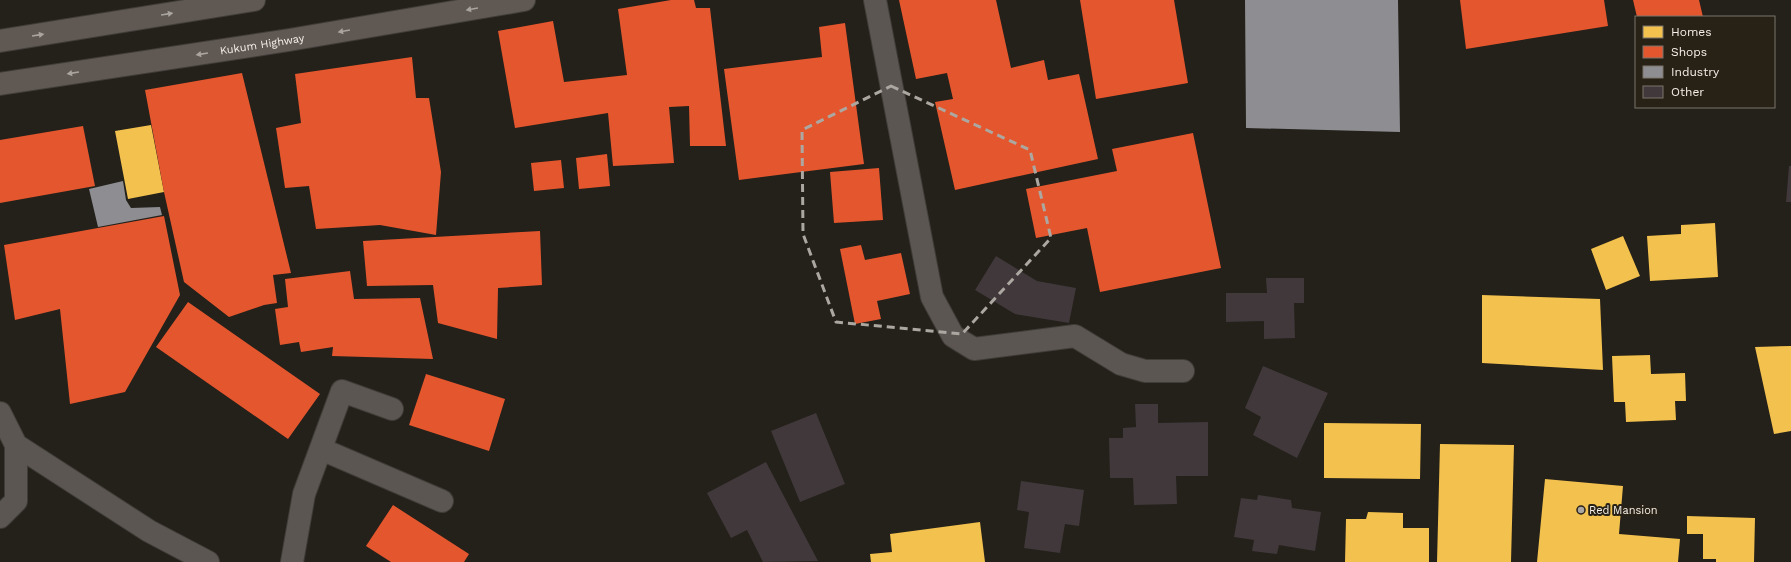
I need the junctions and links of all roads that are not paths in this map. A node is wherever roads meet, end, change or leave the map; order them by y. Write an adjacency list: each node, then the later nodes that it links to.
1 (254, 0): 4 (main road, one-way to 1)
2 (524, 0): 5 (main road, Kukum Highway, one-way to 5)
3 (875, 0): 6 (street)
4 (0, 41)
5 (0, 84)
6 (1183, 371)
7 (392, 410): 10 (street)
8 (0, 413): 9 (street)
9 (16, 445): 12 (street); 13 (street)
10 (321, 449): 11 (street); 14 (street)
11 (442, 501)
12 (0, 517)
13 (208, 562)
14 (292, 562)

